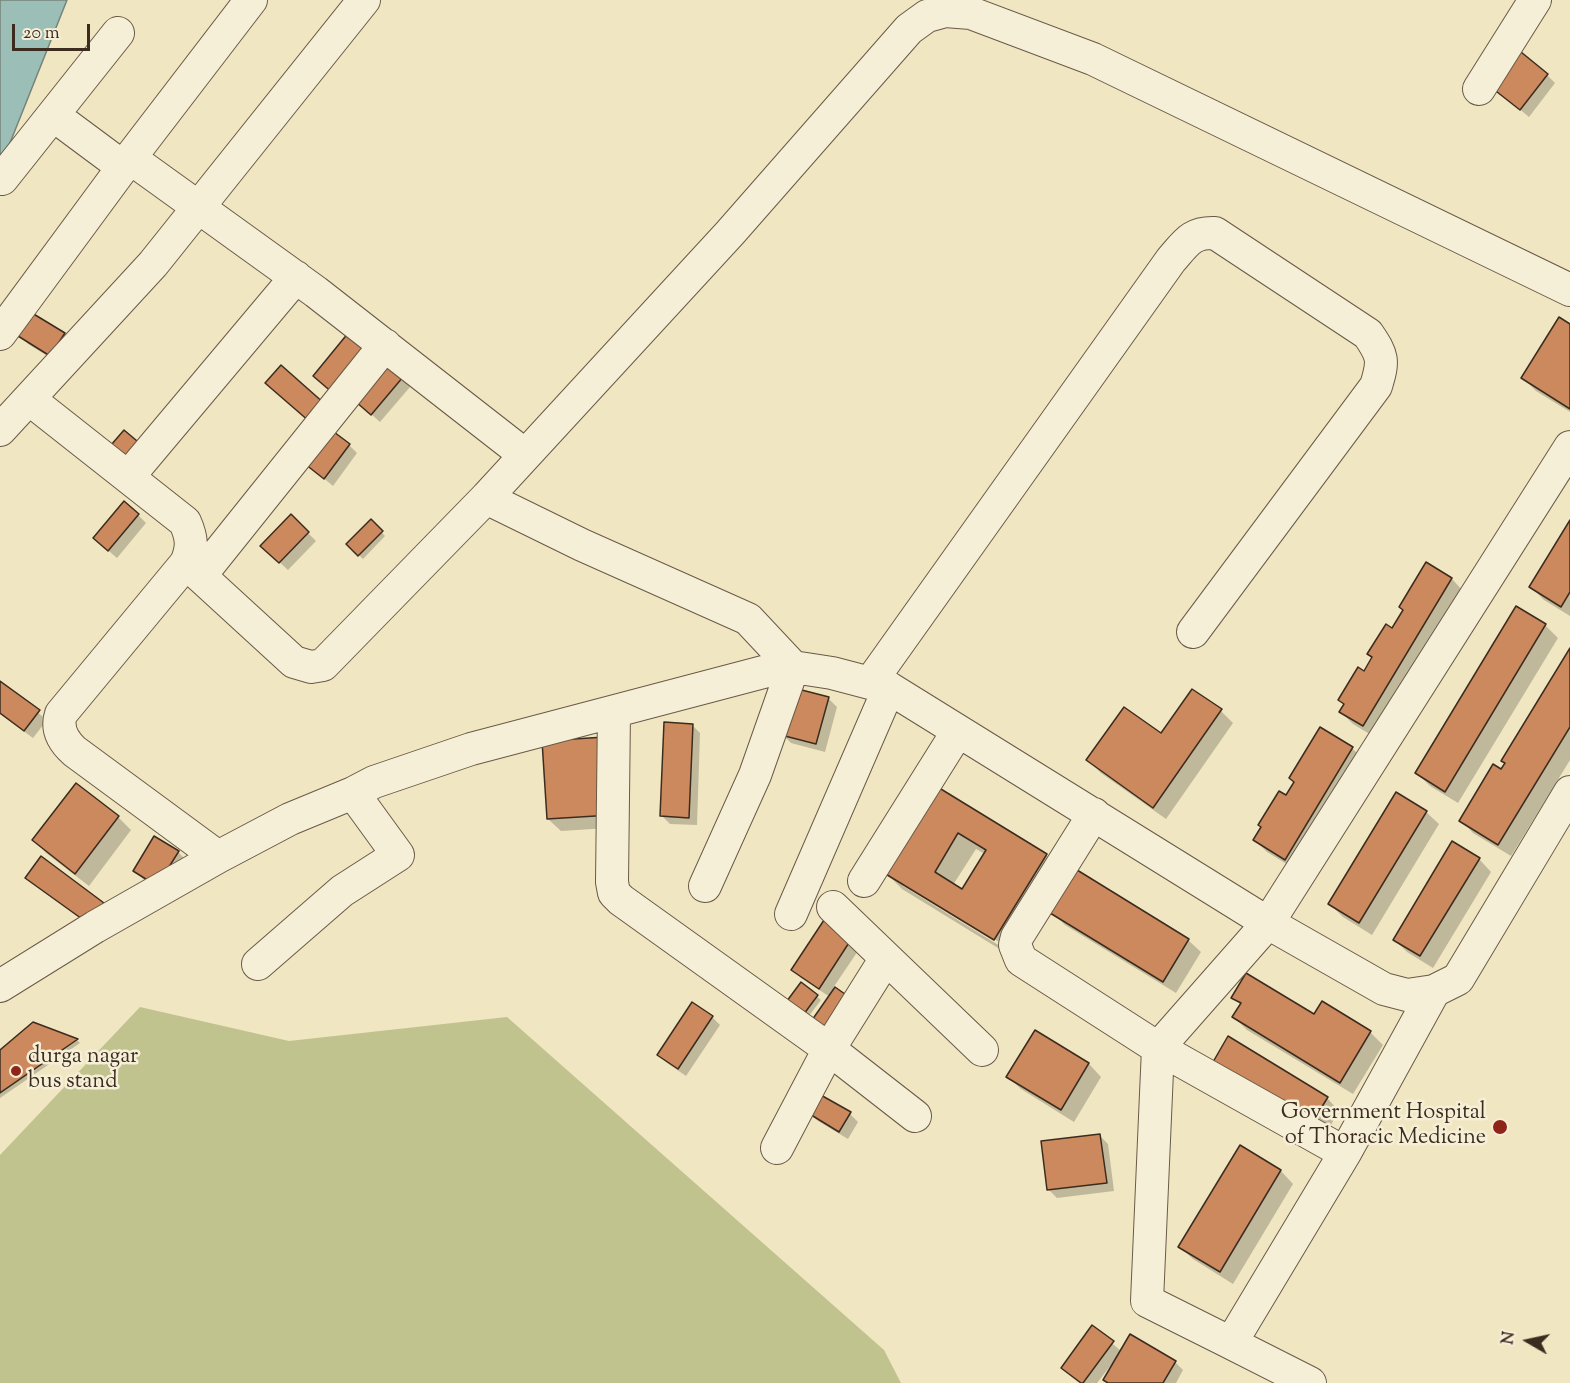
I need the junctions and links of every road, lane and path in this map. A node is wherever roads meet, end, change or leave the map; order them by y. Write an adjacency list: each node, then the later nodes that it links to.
1 (251, 0): 7 (street)
2 (364, 0): 9 (street)
3 (1534, 0): 5 (street)
4 (118, 33): 6 (street)
5 (1479, 89)
6 (53, 115): 7 (street); 8 (street)
7 (127, 162): 9 (street); 12 (street)
8 (2, 178)
9 (199, 206): 10 (street); 14 (street)
10 (296, 278): 13 (street); 18 (street)
11 (1570, 290): 17 (street)
12 (0, 334)
13 (385, 345): 17 (street); 20 (street)
14 (29, 399): 15 (street); 18 (street)
15 (0, 430)
16 (1570, 447): 34 (street)
17 (525, 455): 19 (street)
18 (128, 477): 20 (street)
19 (486, 498): 20 (street); 22 (street)
20 (193, 570): 29 (street)
21 (1193, 632): 23 (street)
22 (793, 667): 23 (street); 24 (street); 31 (street)
23 (880, 686): 25 (street); 33 (street)
24 (614, 712): 27 (street); 40 (street)
25 (958, 731): 28 (street); 30 (street)
26 (1570, 792): 38 (street)
27 (353, 793): 29 (street); 36 (street)
28 (1094, 814): 34 (street); 39 (street)
29 (218, 857): 37 (street)
30 (864, 881)
31 (705, 886)
32 (833, 907): 35 (street)
33 (790, 914)
34 (1268, 923): 38 (street); 39 (street)
35 (886, 958): 40 (street); 41 (street)
36 (258, 964)
37 (0, 986)
38 (1434, 991): 44 (street)
39 (1158, 1048): 44 (street); 45 (street)
40 (829, 1049): 42 (street); 43 (street)
41 (982, 1050)
42 (915, 1116)
43 (777, 1148)
44 (1345, 1153): 45 (street)
45 (1231, 1342): 46 (street)
46 (1310, 1383)

